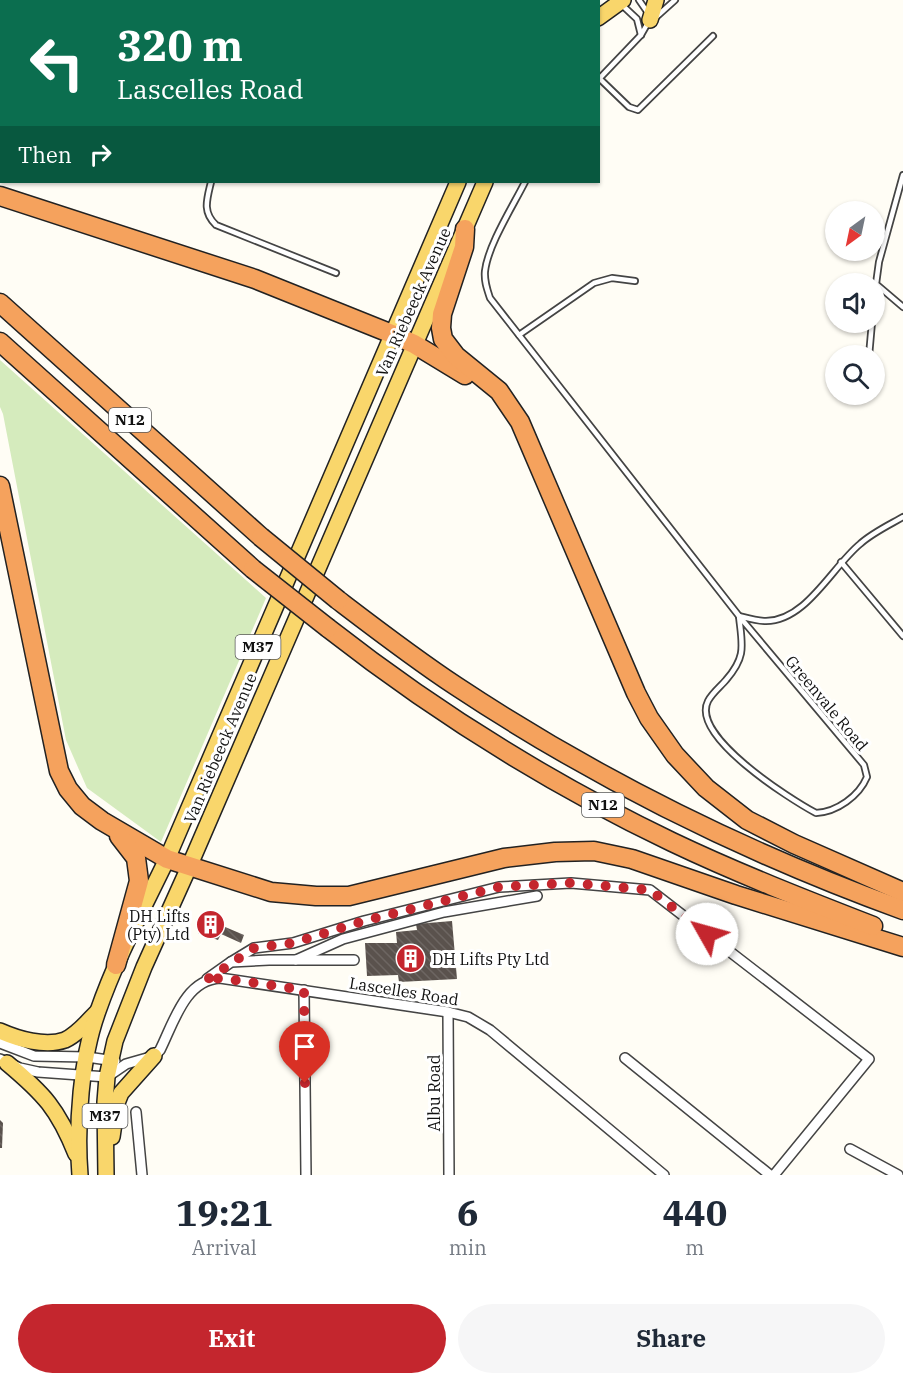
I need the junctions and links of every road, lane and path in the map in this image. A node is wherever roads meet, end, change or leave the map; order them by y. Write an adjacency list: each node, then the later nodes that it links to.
1 (639, 0): 6 (lane)
2 (656, 0): 6 (main road)
3 (675, 0): 6 (lane)
4 (621, 1): 5 (main road); 7 (lane)
5 (600, 17)
6 (650, 21): 7 (lane)
7 (640, 35): 9 (lane)
8 (713, 36): 10 (lane)
9 (600, 79)
10 (600, 81)
11 (903, 177): 19 (lane)
12 (211, 183): 18 (lane)
13 (458, 183): 24 (main road, Van Riebeeck Avenue / M37)
14 (485, 183): 17 (main road, Van Riebeeck Avenue / M37)
15 (524, 183): 25 (lane, Greenvale Road)
16 (0, 196): 24 (highway)
17 (465, 229): 27 (main road, Van Riebeeck Avenue / M37); 28 (highway)
18 (336, 273)
19 (878, 273)
20 (635, 281): 25 (lane)
21 (885, 292): 23 (lane)
22 (0, 303): 39 (highway, N12, bridge)
23 (903, 307)
24 (392, 333): 27 (highway); 35 (main road, Van Riebeeck Avenue / M37)
25 (519, 335): 32 (lane, Greenvale Road)
26 (0, 342): 40 (highway, N12, bridge)
27 (414, 344): 28 (highway); 36 (main road, Van Riebeeck Avenue / M37)
28 (513, 409): 37 (highway)
29 (0, 486): 34 (highway)
30 (903, 517): 31 (lane)
31 (842, 562): 32 (lane); 33 (lane)
32 (739, 616): 32 (lane, Greenvale Road)
33 (903, 636)
34 (102, 821): 35 (highway); 45 (highway)
35 (167, 860): 36 (highway); 45 (main road, Van Riebeeck Avenue / M37)
36 (189, 867): 41 (highway); 55 (main road, Van Riebeeck Avenue / M37)
37 (903, 892)
38 (537, 896): 42 (street)
39 (903, 910)
40 (903, 937)
41 (903, 947)
42 (296, 960): 43 (street); 44 (street)
43 (354, 960)
44 (231, 962): 46 (street); 69 (street)
45 (116, 965): 48 (main road, Van Riebeeck Avenue / M37)
46 (205, 981): 47 (street, Lascelles Road); 52 (street)
47 (304, 990): 49 (street, Lascelles Road); 66 (street)
48 (97, 1012): 50 (main road); 53 (main road, Van Riebeeck Avenue / M37)
49 (448, 1012): 67 (street, Albu Road); 68 (street, Lascelles Road)
50 (0, 1031)
51 (0, 1043): 53 (street)
52 (154, 1056): 57 (street); 63 (main road)
53 (87, 1057): 55 (street); 58 (main road, Van Riebeeck Avenue / M37)
54 (626, 1058): 69 (street)
55 (110, 1059): 57 (street); 59 (main road, Van Riebeeck Avenue / M37)
56 (2, 1061): 58 (street); 62 (main road)
57 (126, 1064): 59 (street)
58 (83, 1075): 59 (street); 62 (main road, Van Riebeeck Avenue / M37)
59 (107, 1077): 63 (main road, Van Riebeeck Avenue / M37)
60 (136, 1112): 65 (street)
61 (850, 1149): 70 (street)
62 (79, 1159): 64 (main road, Van Riebeeck Avenue / M37)
63 (106, 1174)
64 (80, 1175)
65 (142, 1175)
66 (306, 1175)
67 (449, 1175)
68 (664, 1175)
69 (772, 1175)
70 (898, 1175)

